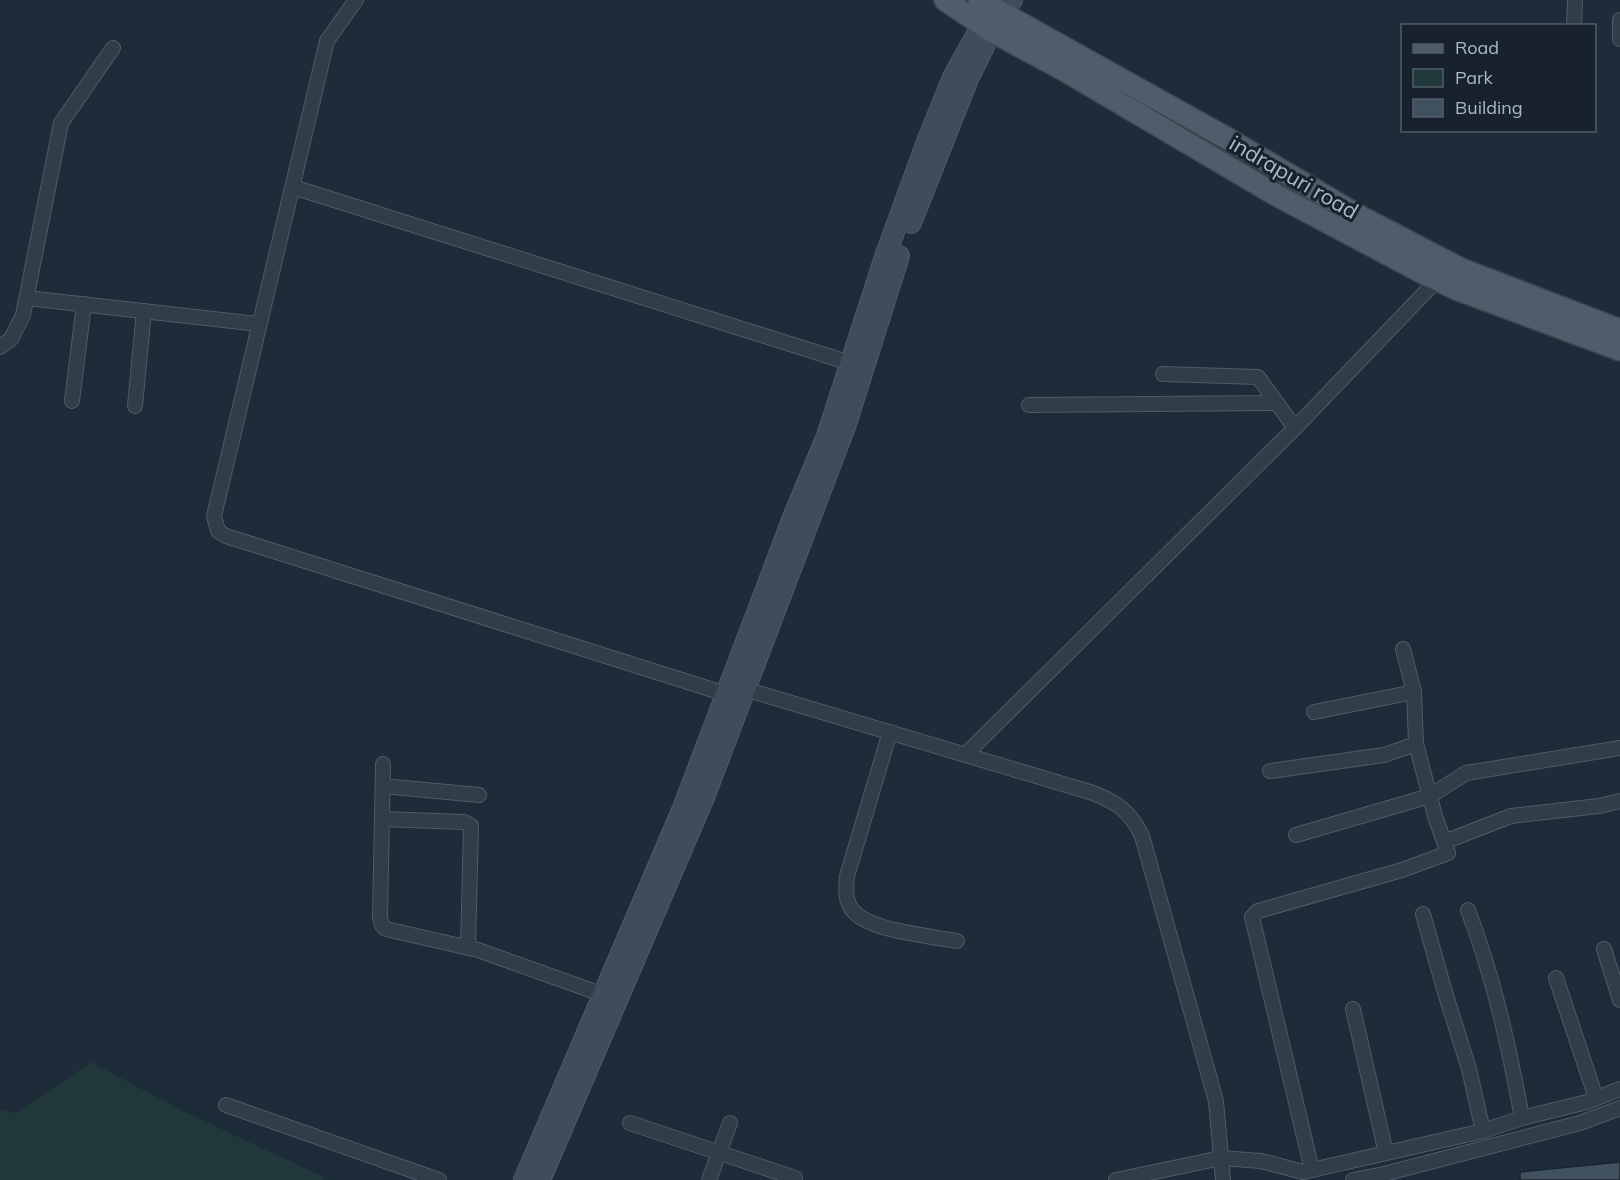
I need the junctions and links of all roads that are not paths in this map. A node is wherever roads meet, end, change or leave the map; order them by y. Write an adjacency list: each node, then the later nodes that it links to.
1 (356, 0): 11 (street)
2 (945, 0): 6 (main road)
3 (979, 0): 6 (main road, indrapuri road)
4 (1025, 0): 6 (street)
5 (1575, 0): 8 (street)
6 (1000, 17): 12 (main road, indrapuri road); 17 (main road, indrapuri road); 20 (street); 28 (street)
7 (1620, 20): 9 (street)
8 (1574, 24)
9 (1620, 39)
10 (113, 48): 13 (street)
11 (293, 187): 16 (street); 20 (street)
12 (1437, 280): 19 (main road, indrapuri road); 26 (street)
13 (27, 298): 14 (street); 18 (street)
14 (84, 304): 15 (street); 22 (street)
15 (144, 311): 16 (street); 25 (street)
16 (258, 324): 30 (street)
17 (1620, 330)
18 (0, 348)
19 (1620, 350)
20 (850, 363): 30 (street)
21 (1163, 374): 23 (street)
22 (72, 401)
23 (1277, 403): 24 (street); 26 (street)
24 (1029, 405)
25 (135, 406)
26 (1295, 428): 35 (street)
27 (1403, 649): 29 (street)
28 (745, 689): 32 (street); 45 (street)
29 (1414, 692): 31 (street); 33 (street)
30 (726, 694): 45 (street)
31 (1314, 712)
32 (890, 732): 35 (street); 48 (street)
33 (1416, 744): 37 (street); 40 (street)
34 (1620, 748): 40 (street)
35 (965, 755): 65 (street)
36 (383, 764): 38 (street)
37 (1270, 771)
38 (382, 786): 39 (street); 42 (street)
39 (479, 795)
40 (1430, 796): 43 (street); 44 (street)
41 (1620, 801): 44 (street)
42 (382, 819): 49 (street); 49 (street)
43 (1296, 835)
44 (1444, 842): 66 (street)
45 (658, 887): 52 (street); 70 (street)
46 (1468, 910): 59 (street)
47 (1424, 914): 62 (street)
48 (957, 941)
49 (468, 948): 52 (street)
50 (1604, 949): 53 (street)
51 (1556, 978): 56 (street)
52 (604, 994): 69 (street)
53 (1620, 1000)
54 (1353, 1010): 64 (street)
55 (1620, 1089): 56 (street)
56 (1596, 1098): 59 (street)
57 (226, 1105): 68 (street)
58 (1620, 1108): 74 (street)
59 (1522, 1118): 62 (street)
60 (630, 1123): 63 (street)
61 (730, 1123): 63 (street)
62 (1483, 1131): 64 (street)
63 (719, 1153): 67 (street); 71 (street)
64 (1386, 1153): 66 (street)
65 (1221, 1158): 66 (street); 72 (street); 73 (street)
66 (1312, 1170)
67 (795, 1178)
68 (439, 1180)
69 (524, 1180)
70 (540, 1180)
71 (709, 1180)
72 (1116, 1180)
73 (1223, 1180)
74 (1353, 1180)

